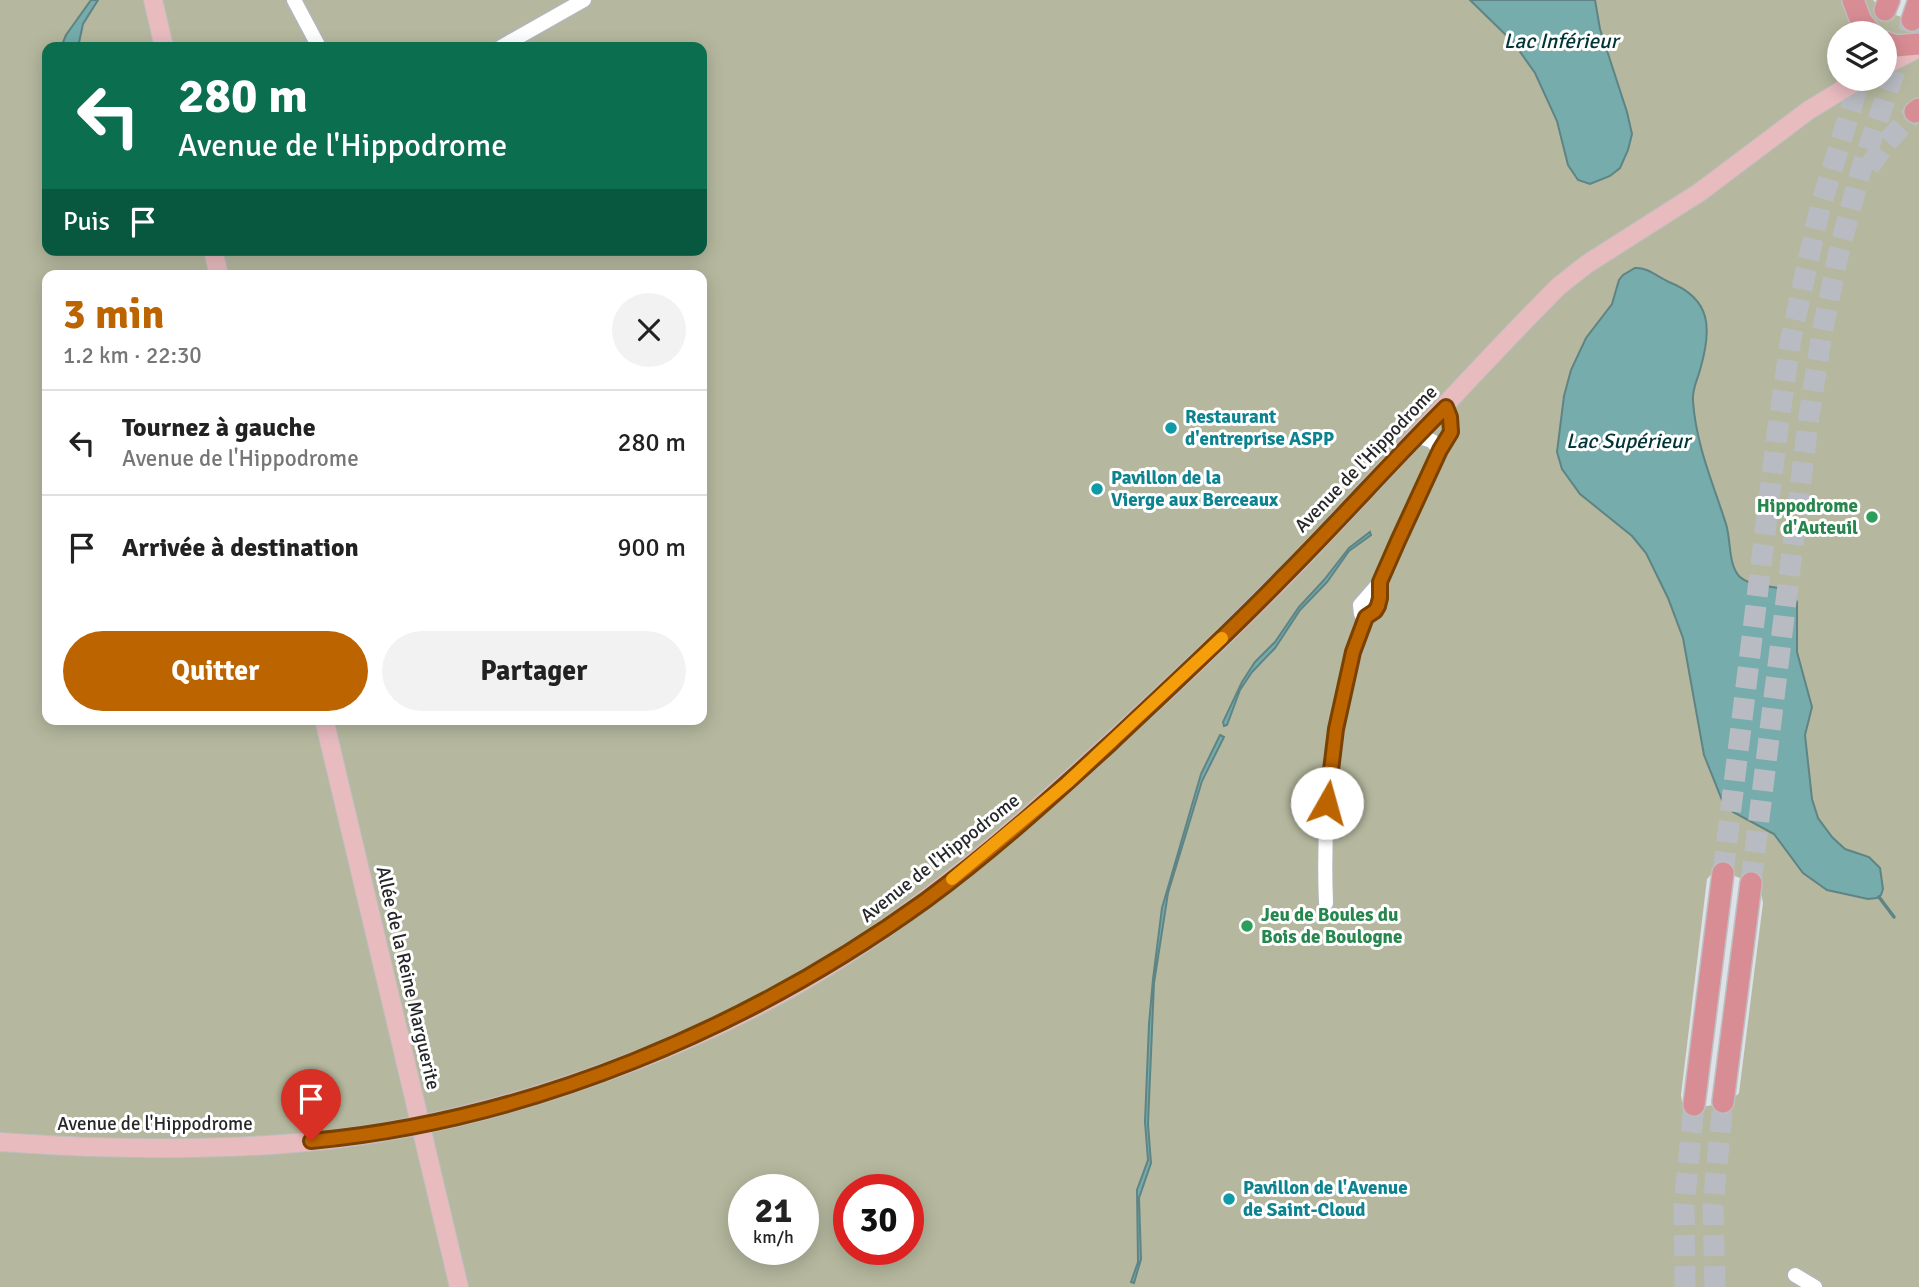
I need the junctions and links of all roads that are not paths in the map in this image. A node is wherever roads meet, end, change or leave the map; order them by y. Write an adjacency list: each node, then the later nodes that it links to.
1 (153, 0): 7 (main road)
2 (294, 0): 8 (street)
3 (584, 0): 9 (street)
4 (1850, 0): 5 (highway); 6 (highway)
5 (1847, 21)
6 (1861, 21)
7 (163, 42)
8 (317, 42)
9 (510, 42)
10 (1897, 46): 11 (highway)
11 (1919, 46): 13 (main road)
12 (1919, 55): 14 (main road)
13 (1897, 58)
14 (1897, 61)
15 (1840, 91): 16 (main road, Avenue de l'Hippodrome)
16 (1446, 407): 17 (main road, Avenue de l'Hippodrome); 18 (street)
17 (1417, 436): 18 (street); 25 (main road, Avenue de l'Hippodrome)
18 (1440, 450): 22 (street)
19 (325, 725): 25 (main road, Allée de la Reine Marguerite)
20 (1723, 873): 24 (highway)
21 (1751, 884): 23 (highway)
22 (1326, 903)
23 (1723, 1102)
24 (1694, 1105)
25 (421, 1124): 26 (main road, Avenue de l'Hippodrome); 27 (main road, Allée de la Reine Marguerite)
26 (0, 1142)
27 (459, 1287)

